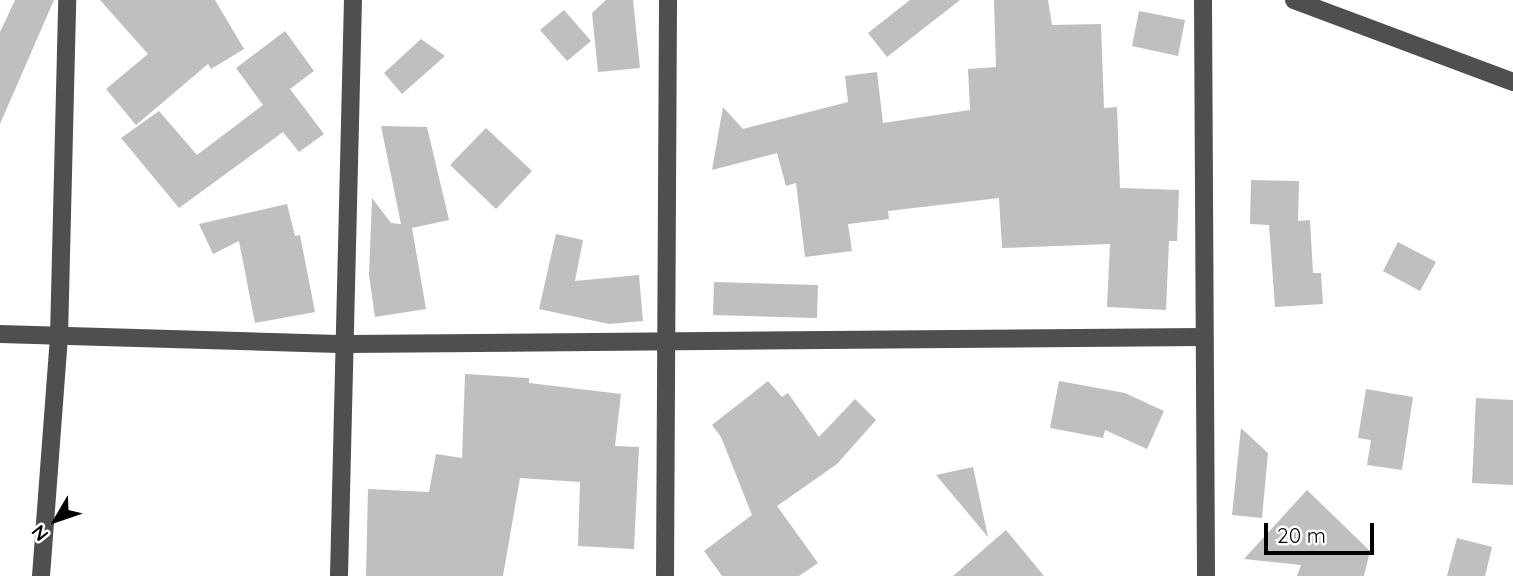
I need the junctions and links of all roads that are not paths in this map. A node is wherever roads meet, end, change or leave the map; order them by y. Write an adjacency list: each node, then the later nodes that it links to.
1 (67, 0): 8 (street)
2 (353, 0): 11 (street)
3 (668, 0): 10 (street)
4 (1203, 0): 9 (street)
5 (1294, 0): 6 (street)
6 (1511, 76)
7 (0, 334): 8 (street)
8 (58, 337): 11 (street); 12 (street)
9 (1203, 337): 10 (street); 15 (street)
10 (666, 342): 11 (street); 14 (street)
11 (347, 344): 13 (street)
12 (41, 576)
13 (340, 576)
14 (665, 576)
15 (1206, 576)

